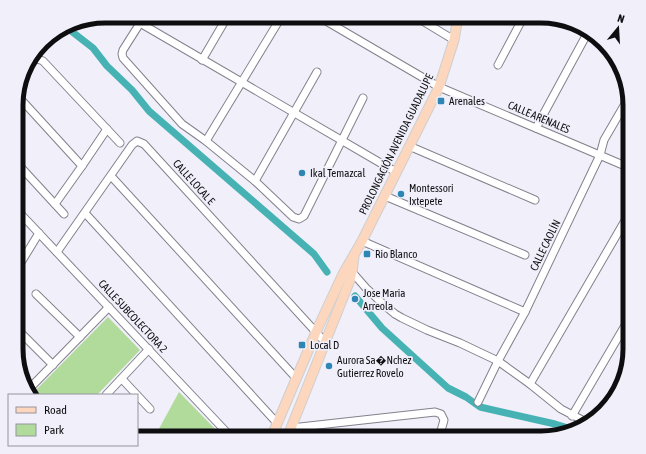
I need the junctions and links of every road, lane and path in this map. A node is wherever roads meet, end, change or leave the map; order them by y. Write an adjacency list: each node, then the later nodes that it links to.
1 (140, 23): 24 (street)
2 (143, 23): 12 (street)
3 (224, 23): 12 (street)
4 (278, 23): 15 (street)
5 (330, 23): 16 (street, CALLE ARENALES)
6 (425, 23): 10 (street)
7 (457, 23): 10 (main road, PROLONGACIÓN AVENIDA GUADALUPE)
8 (520, 23): 13 (street)
9 (586, 36): 21 (street)
10 (454, 40): 16 (main road, PROLONGACIÓN AVENIDA GUADALUPE)
11 (37, 59): 22 (street)
12 (202, 60): 15 (street)
13 (498, 65)
14 (317, 72): 20 (street)
15 (242, 82): 20 (street); 24 (street)
16 (439, 87): 21 (street, CALLE ARENALES); 26 (main road, PROLONGACIÓN AVENIDA GUADALUPE)
17 (363, 98): 23 (street)
18 (23, 102): 29 (street)
19 (623, 107): 27 (street, CALLE CAOLÍN)
20 (294, 112): 23 (street); 33 (street)
21 (536, 128): 27 (street, CALLE ARENALES)
22 (107, 129): 25 (street); 29 (street)
23 (342, 140): 31 (street); 33 (street)
24 (206, 141): 33 (street)
25 (120, 143)
26 (409, 146): 31 (main road, PROLONGACIÓN AVENIDA GUADALUPE); 35 (street)
27 (600, 155): 28 (street, CALLE ARENALES); 49 (street, CALLE CAOLÍN)
28 (623, 165)
29 (82, 166): 36 (street)
30 (23, 169): 36 (street)
31 (396, 172): 34 (main road, PROLONGACIÓN AVENIDA GUADALUPE)
32 (111, 176): 37 (street, CALLE LOCAL E); 51 (street, CALLE LOCAL E); 58 (street)
33 (255, 181)
34 (385, 196): 42 (main road, PROLONGACIÓN AVENIDA GUADALUPE); 44 (street)
35 (535, 200)
36 (55, 204): 38 (street)
37 (85, 213): 43 (street, CALLE LOCAL E); 69 (street)
38 (64, 214)
39 (23, 216): 41 (street, CALLE SUBCOLECTORA 2)
40 (623, 224): 60 (street)
41 (40, 234): 43 (street, CALLE SUBCOLECTORA 2); 45 (street)
42 (362, 241): 46 (main road, PROLONGACIÓN AVENIDA GUADALUPE); 49 (street)
43 (57, 252): 48 (street, CALLE SUBCOLECTORA 2)
44 (526, 255)
45 (23, 260)
46 (349, 270): 51 (main road, PROLONGACIÓN AVENIDA GUADALUPE); 54 (main road, PROLONGACIÓN AVENIDA GUADALUPE); 56 (street)
47 (36, 294): 53 (street)
48 (110, 307): 53 (street); 55 (street, CALLE SUBCOLECTORA 2)
49 (525, 312): 56 (street, CALLE CAOLÍN)
50 (623, 329): 67 (street)
51 (316, 332): 54 (street, CALLE LOCAL E); 58 (main road, PROLONGACIÓN AVENIDA GUADALUPE)
52 (23, 335): 57 (street)
53 (80, 337): 57 (street)
54 (325, 342): 70 (main road, PROLONGACIÓN AVENIDA GUADALUPE)
55 (149, 349): 59 (street); 71 (street, CALLE SUBCOLECTORA 2)
56 (498, 361): 60 (street); 65 (street, CALLE CAOLÍN)
57 (53, 365): 61 (street)
58 (296, 378): 69 (main road, PROLONGACIÓN AVENIDA GUADALUPE)
59 (122, 379): 62 (street); 63 (street)
60 (530, 384): 67 (street)
61 (32, 386)
62 (107, 394)
63 (136, 394)
64 (138, 396): 66 (street)
65 (478, 402)
66 (150, 409)
67 (572, 416): 68 (street)
68 (582, 420)
69 (277, 423): 72 (main road, PROLONGACIÓN AVENIDA GUADALUPE)
70 (291, 428): 73 (main road, PROLONGACIÓN AVENIDA GUADALUPE); 74 (street)
71 (225, 431)
72 (274, 431)
73 (290, 431)
74 (441, 431)

